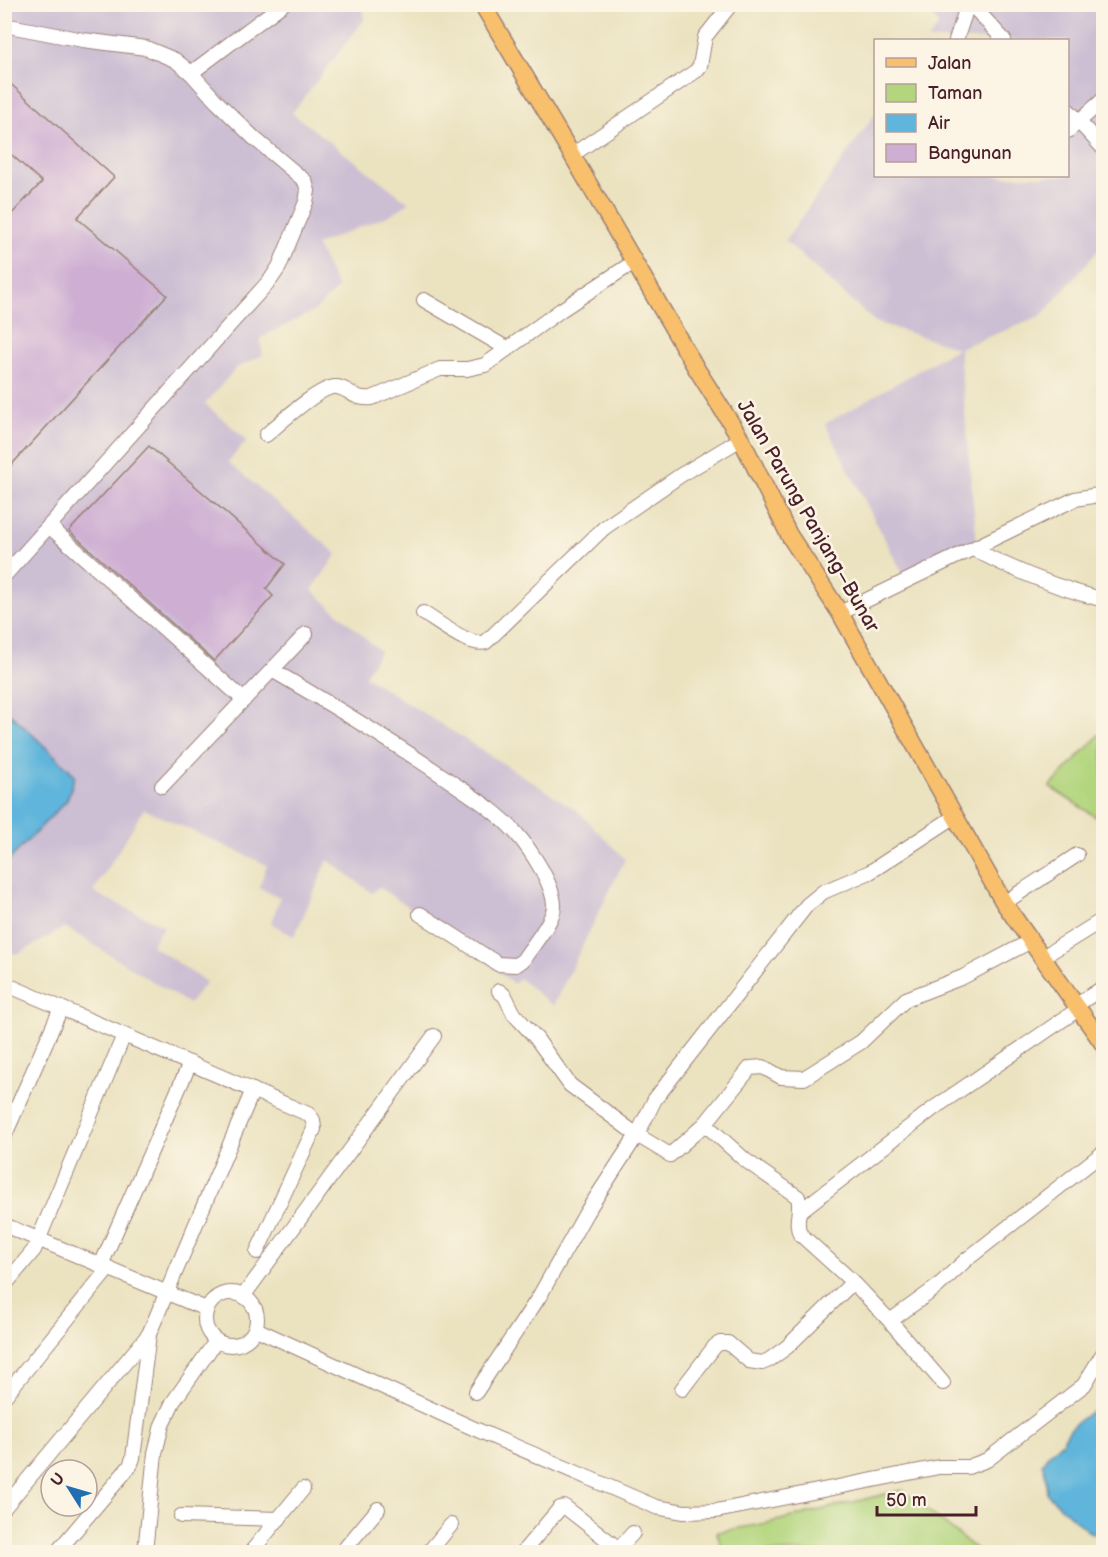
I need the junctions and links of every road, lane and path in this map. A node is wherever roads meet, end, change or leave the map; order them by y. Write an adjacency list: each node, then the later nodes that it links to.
1 (283, 4): 8 (street)
2 (482, 4): 12 (main road, Jalan Parung Panjang–Bunar)
3 (731, 4): 12 (street)
4 (969, 4): 6 (street); 7 (street)
5 (4, 25): 8 (street)
6 (956, 39)
7 (1003, 39)
8 (191, 73): 19 (street)
9 (1104, 99): 10 (street)
10 (1073, 126): 11 (street)
11 (1104, 149)
12 (572, 155): 13 (main road, Jalan Parung Panjang–Bunar)
13 (634, 262): 15 (street); 17 (main road, Jalan Parung Panjang–Bunar)
14 (424, 300): 15 (street)
15 (508, 349): 16 (street)
16 (266, 435)
17 (741, 439): 23 (street); 24 (main road, Jalan Parung Panjang–Bunar)
18 (1104, 494): 20 (street)
19 (49, 526): 21 (street); 27 (street)
20 (973, 549): 22 (street); 24 (street)
21 (4, 576)
22 (1104, 600)
23 (423, 613)
24 (840, 613): 29 (main road, Jalan Parung Panjang–Bunar)
25 (306, 634): 26 (street)
26 (272, 670): 27 (street); 32 (street)
27 (244, 700): 28 (street)
28 (162, 786)
29 (954, 817): 31 (main road, Jalan Parung Panjang–Bunar); 47 (street)
30 (1077, 855): 31 (street)
31 (1004, 903): 34 (main road, Jalan Parung Panjang–Bunar)
32 (420, 914)
33 (1104, 919): 35 (street)
34 (1029, 942): 35 (main road, Jalan Parung Panjang–Bunar); 46 (street)
35 (1041, 958): 40 (main road, Jalan Parung Panjang–Bunar)
36 (1104, 987): 40 (street)
37 (4, 988): 39 (street)
38 (498, 991): 47 (street)
39 (61, 1008): 41 (street); 48 (street)
40 (1076, 1008): 43 (main road, Jalan Parung Panjang–Bunar); 50 (street)
41 (124, 1035): 44 (street); 52 (street)
42 (434, 1036): 58 (street)
43 (1104, 1045)
44 (190, 1063): 45 (street); 54 (street)
45 (253, 1090): 53 (street); 57 (street)
46 (705, 1124): 47 (street); 50 (street)
47 (637, 1135): 67 (street)
48 (4, 1137)
49 (1104, 1152): 60 (street)
50 (799, 1212): 55 (street)
51 (4, 1225): 52 (street)
52 (38, 1239): 54 (street); 56 (street)
53 (257, 1252)
54 (105, 1267): 57 (street); 68 (street)
55 (853, 1282): 60 (street); 66 (street)
56 (4, 1286)
57 (167, 1292): 59 (street); 62 (street)
58 (244, 1295): 59 (street); 61 (street)
59 (206, 1309): 63 (street)
60 (890, 1321): 65 (street)
61 (256, 1329): 63 (street); 64 (street)
62 (149, 1334): 70 (street); 77 (street)
63 (216, 1341): 78 (street)
64 (1104, 1352)
65 (943, 1383)
66 (682, 1389)
67 (476, 1392)
68 (4, 1397)
69 (303, 1490): 73 (street)
70 (4, 1508)
71 (378, 1509): 80 (street)
72 (181, 1516): 73 (street)
73 (279, 1519): 79 (street)
74 (452, 1525): 81 (street)
75 (633, 1533): 76 (street)
76 (618, 1551): 82 (street)
77 (57, 1552)
78 (145, 1552)
79 (251, 1552)
80 (342, 1552)
81 (429, 1552)
82 (523, 1552)

